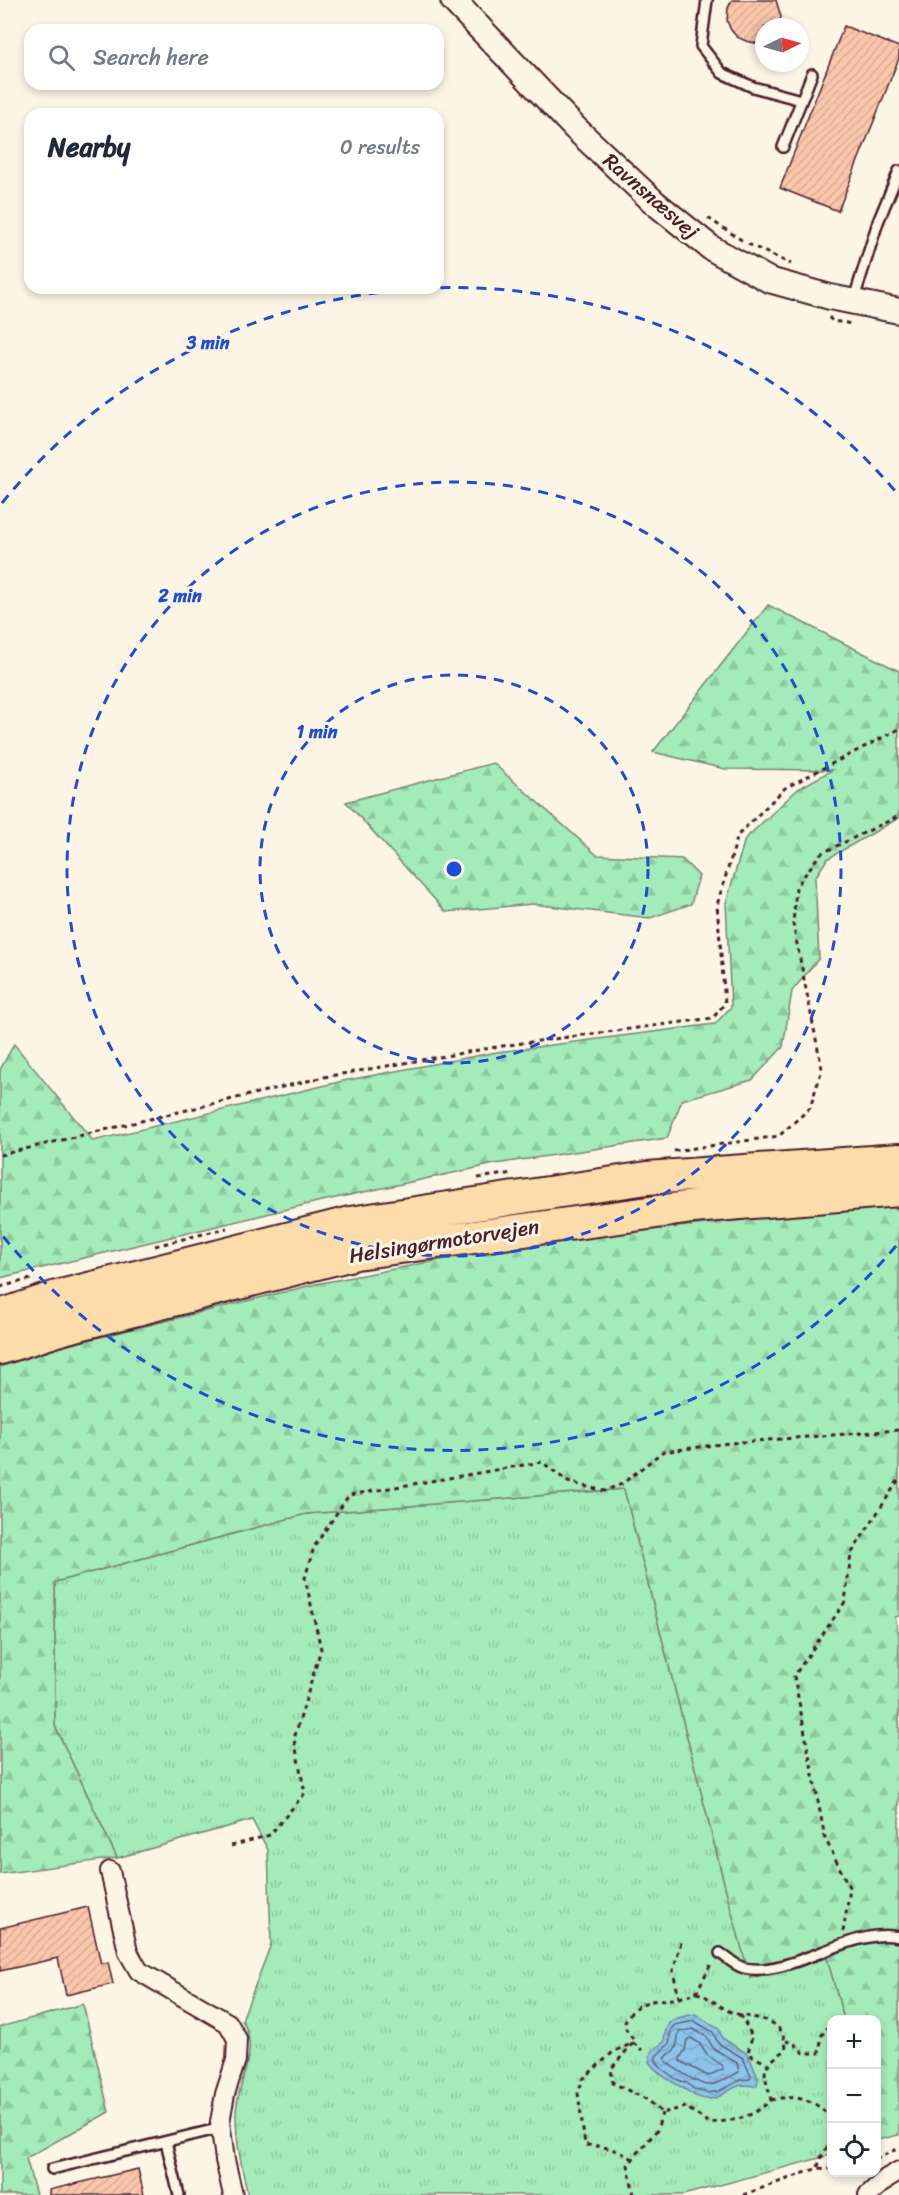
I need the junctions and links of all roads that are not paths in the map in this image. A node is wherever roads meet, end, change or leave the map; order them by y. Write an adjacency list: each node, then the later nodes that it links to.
1 (453, 0): 7 (main road, Ravnsnæsvej)
2 (707, 0): 4 (lane)
3 (812, 74): 4 (lane)
4 (801, 100): 5 (lane)
5 (783, 147)
6 (899, 171): 7 (lane)
7 (853, 302): 8 (main road, Ravnsnæsvej)
8 (899, 310)
9 (899, 1160): 11 (highway, Helsingørmotorvejen)
10 (899, 1190): 12 (highway, Helsingørmotorvejen)
11 (0, 1316)
12 (0, 1348)
13 (110, 1871): 16 (street)
14 (899, 1937): 15 (lane)
15 (720, 1953)
16 (221, 2128): 17 (lane); 21 (street)
17 (166, 2142): 18 (lane); 20 (lane)
18 (52, 2169)
19 (899, 2171): 22 (street)
20 (179, 2195)
21 (234, 2195)
22 (868, 2195)

